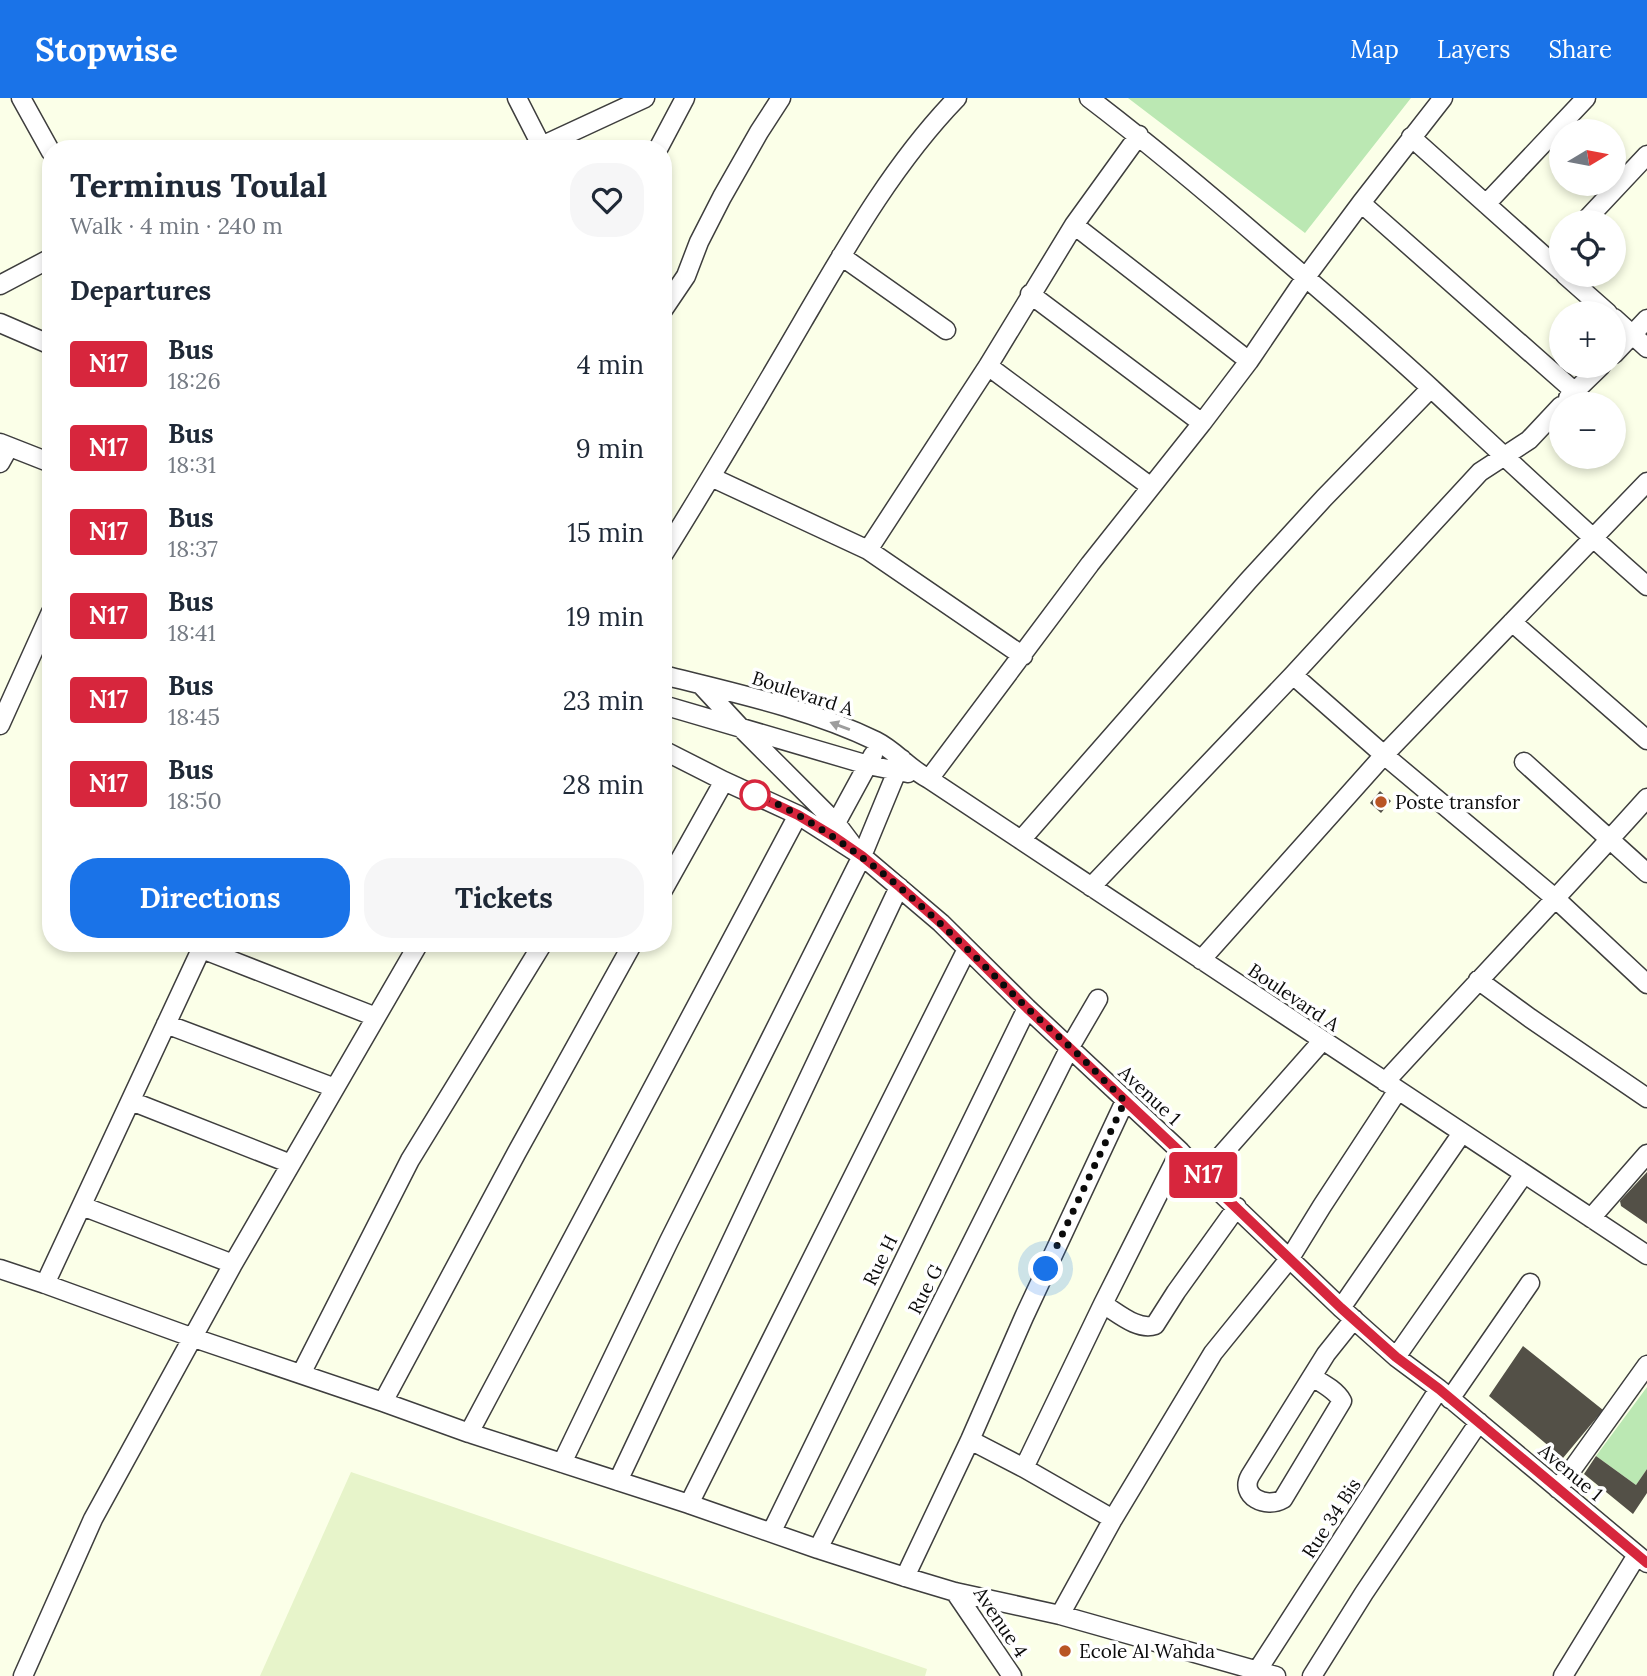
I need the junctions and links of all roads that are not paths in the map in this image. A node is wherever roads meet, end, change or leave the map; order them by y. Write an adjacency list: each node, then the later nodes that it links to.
1 (21, 98): 13 (street)
2 (517, 98): 14 (street)
3 (645, 98): 10 (street)
4 (685, 98): 17 (street)
5 (780, 98): 30 (street)
6 (957, 98): 24 (street)
7 (1089, 98): 11 (street)
8 (1443, 98): 12 (street)
9 (1586, 98): 20 (street)
10 (575, 131): 15 (street); 16 (street)
11 (1139, 135): 22 (street); 26 (street)
12 (1411, 137): 19 (street); 20 (street)
13 (44, 140)
14 (535, 140)
15 (554, 140)
16 (570, 140)
17 (663, 140)
18 (1647, 155): 21 (street)
19 (1361, 203): 26 (street); 44 (street)
20 (1486, 204): 23 (street)
21 (1595, 210)
22 (1074, 225): 29 (street); 40 (street)
23 (1549, 254)
24 (841, 256): 35 (street); 51 (street)
25 (42, 263): 27 (street)
26 (1306, 277): 40 (street); 43 (street)
27 (0, 285)
28 (1579, 287): 31 (street)
29 (1030, 294): 41 (street); 47 (street)
30 (672, 297)
31 (1594, 301)
32 (1647, 319): 36 (street)
33 (0, 323): 37 (street)
34 (1626, 329): 36 (street)
35 (946, 330)
36 (1633, 335): 38 (street); 39 (street)
37 (42, 341)
38 (1626, 342)
39 (1647, 348)
40 (1249, 361): 47 (street)
41 (988, 366): 53 (street); 56 (street)
42 (1589, 378): 45 (street)
43 (1431, 388): 49 (street); 79 (street)
44 (1558, 392)
45 (1574, 392)
46 (1549, 418): 49 (street)
47 (1202, 423): 53 (street)
48 (3, 451): 50 (street)
49 (1503, 457): 54 (street); 61 (street)
50 (42, 461)
51 (711, 477): 55 (street); 56 (street)
52 (1647, 482): 54 (street)
53 (1151, 487): 60 (street)
54 (1593, 538): 57 (street); 58 (street)
55 (672, 540)
56 (868, 550): 60 (street)
57 (1647, 586)
58 (1512, 622): 67 (street); 70 (street)
59 (42, 632): 65 (street)
60 (1023, 656): 74 (street)
61 (1293, 675): 70 (street); 85 (street)
62 (672, 677): 63 (street, Boulevard A)
63 (701, 685): 66 (street); 68 (street, Boulevard A, one-way to 63)
64 (672, 708): 66 (street, Boulevard A)
65 (0, 724)
66 (740, 727): 72 (street, Boulevard A); 78 (street)
67 (1647, 740)
68 (879, 743): 72 (street); 73 (street, Boulevard A)
69 (672, 755): 75 (street)
70 (1384, 755): 86 (street); 93 (street)
71 (1524, 762): 80 (street)
72 (868, 765): 73 (street, Boulevard A); 78 (street)
73 (900, 765): 74 (street, Boulevard A); 81 (street)
74 (923, 777): 79 (street, Boulevard A)
75 (724, 781): 77 (street); 83 (street)
76 (1647, 798): 80 (street)
77 (798, 815): 78 (street); 132 (street)
78 (834, 830): 81 (street, Avenue 1)
79 (1021, 840): 85 (street, Boulevard A)
80 (1610, 840): 82 (street); 86 (street)
81 (862, 856): 84 (street, Avenue 1); 134 (street)
82 (1647, 873)
83 (672, 874)
84 (900, 887): 87 (street, Avenue 1); 136 (street)
85 (1091, 887): 93 (street, Boulevard A)
86 (1556, 899): 94 (street); 95 (street)
87 (967, 949): 97 (street, Avenue 1); 138 (street)
88 (200, 952): 99 (street)
89 (218, 952): 98 (street)
90 (409, 952): 98 (street)
91 (537, 952): 127 (street)
92 (629, 952): 130 (street)
93 (1201, 960): 100 (street, Boulevard A)
94 (1478, 980): 102 (street); 104 (street)
95 (1647, 984)
96 (1098, 999): 101 (street, Rue G)
97 (1027, 1008): 101 (street, Avenue 1); 140 (street, Rue H)
98 (376, 1017): 103 (street)
99 (166, 1024): 103 (street); 105 (street)
100 (1322, 1040): 102 (street, Boulevard A); 112 (street)
101 (1070, 1047): 106 (street, Avenue 1); 141 (street, Rue G)
102 (1392, 1086): 107 (street, Boulevard A); 117 (street)
103 (335, 1088): 110 (street)
104 (1647, 1098)
105 (131, 1101): 110 (street); 113 (street)
106 (1125, 1101): 108 (street, Avenue 1); 133 (street)
107 (1462, 1133): 111 (street, Boulevard A); 123 (street)
108 (1180, 1152): 112 (street, Avenue 1); 122 (street)
109 (1647, 1154): 115 (street)
110 (290, 1164): 118 (street)
111 (1524, 1174): 115 (street, Boulevard A); 125 (street)
112 (1203, 1176): 114 (street, Avenue 1)
113 (82, 1206): 118 (street); 121 (street)
114 (1237, 1207): 117 (street, Avenue 1); 122 (street)
115 (1591, 1218): 116 (street, Boulevard A)
116 (1647, 1255)
117 (1290, 1258): 123 (street, Avenue 1); 139 (street)
118 (233, 1264): 124 (street)
119 (0, 1269): 121 (street)
120 (1530, 1283): 129 (street, Rue 34 Bis)
121 (45, 1284): 124 (street)
122 (1103, 1304): 135 (street)
123 (1348, 1314): 125 (street, Avenue 1); 128 (street)
124 (191, 1337): 127 (street); 147 (street)
125 (1396, 1357): 129 (street, Avenue 1)
126 (1647, 1365): 137 (street)
127 (301, 1374): 130 (street)
128 (1312, 1377): 128 (street)
129 (1445, 1394): 131 (street, Avenue 1); 146 (street, Rue 34 Bis)
130 (383, 1402): 132 (street)
131 (1479, 1422): 137 (street, Avenue 1); 150 (street)
132 (469, 1433): 134 (street)
133 (970, 1440): 135 (street); 143 (street)
134 (562, 1463): 136 (street)
135 (1024, 1468): 139 (street)
136 (618, 1481): 138 (street)
137 (1559, 1489): 142 (street, Avenue 1)
138 (689, 1504): 140 (street)
139 (1113, 1519): 145 (street)
140 (772, 1531): 141 (street)
141 (818, 1549): 143 (street)
142 (1642, 1559): 151 (street)
143 (905, 1577): 144 (street)
144 (955, 1592): 145 (street); 148 (street, Avenue 4)
145 (1060, 1615): 146 (street)
146 (1257, 1671): 149 (street)
147 (23, 1676)
148 (1012, 1676)
149 (1276, 1676)
150 (1312, 1676)
151 (1563, 1676)

